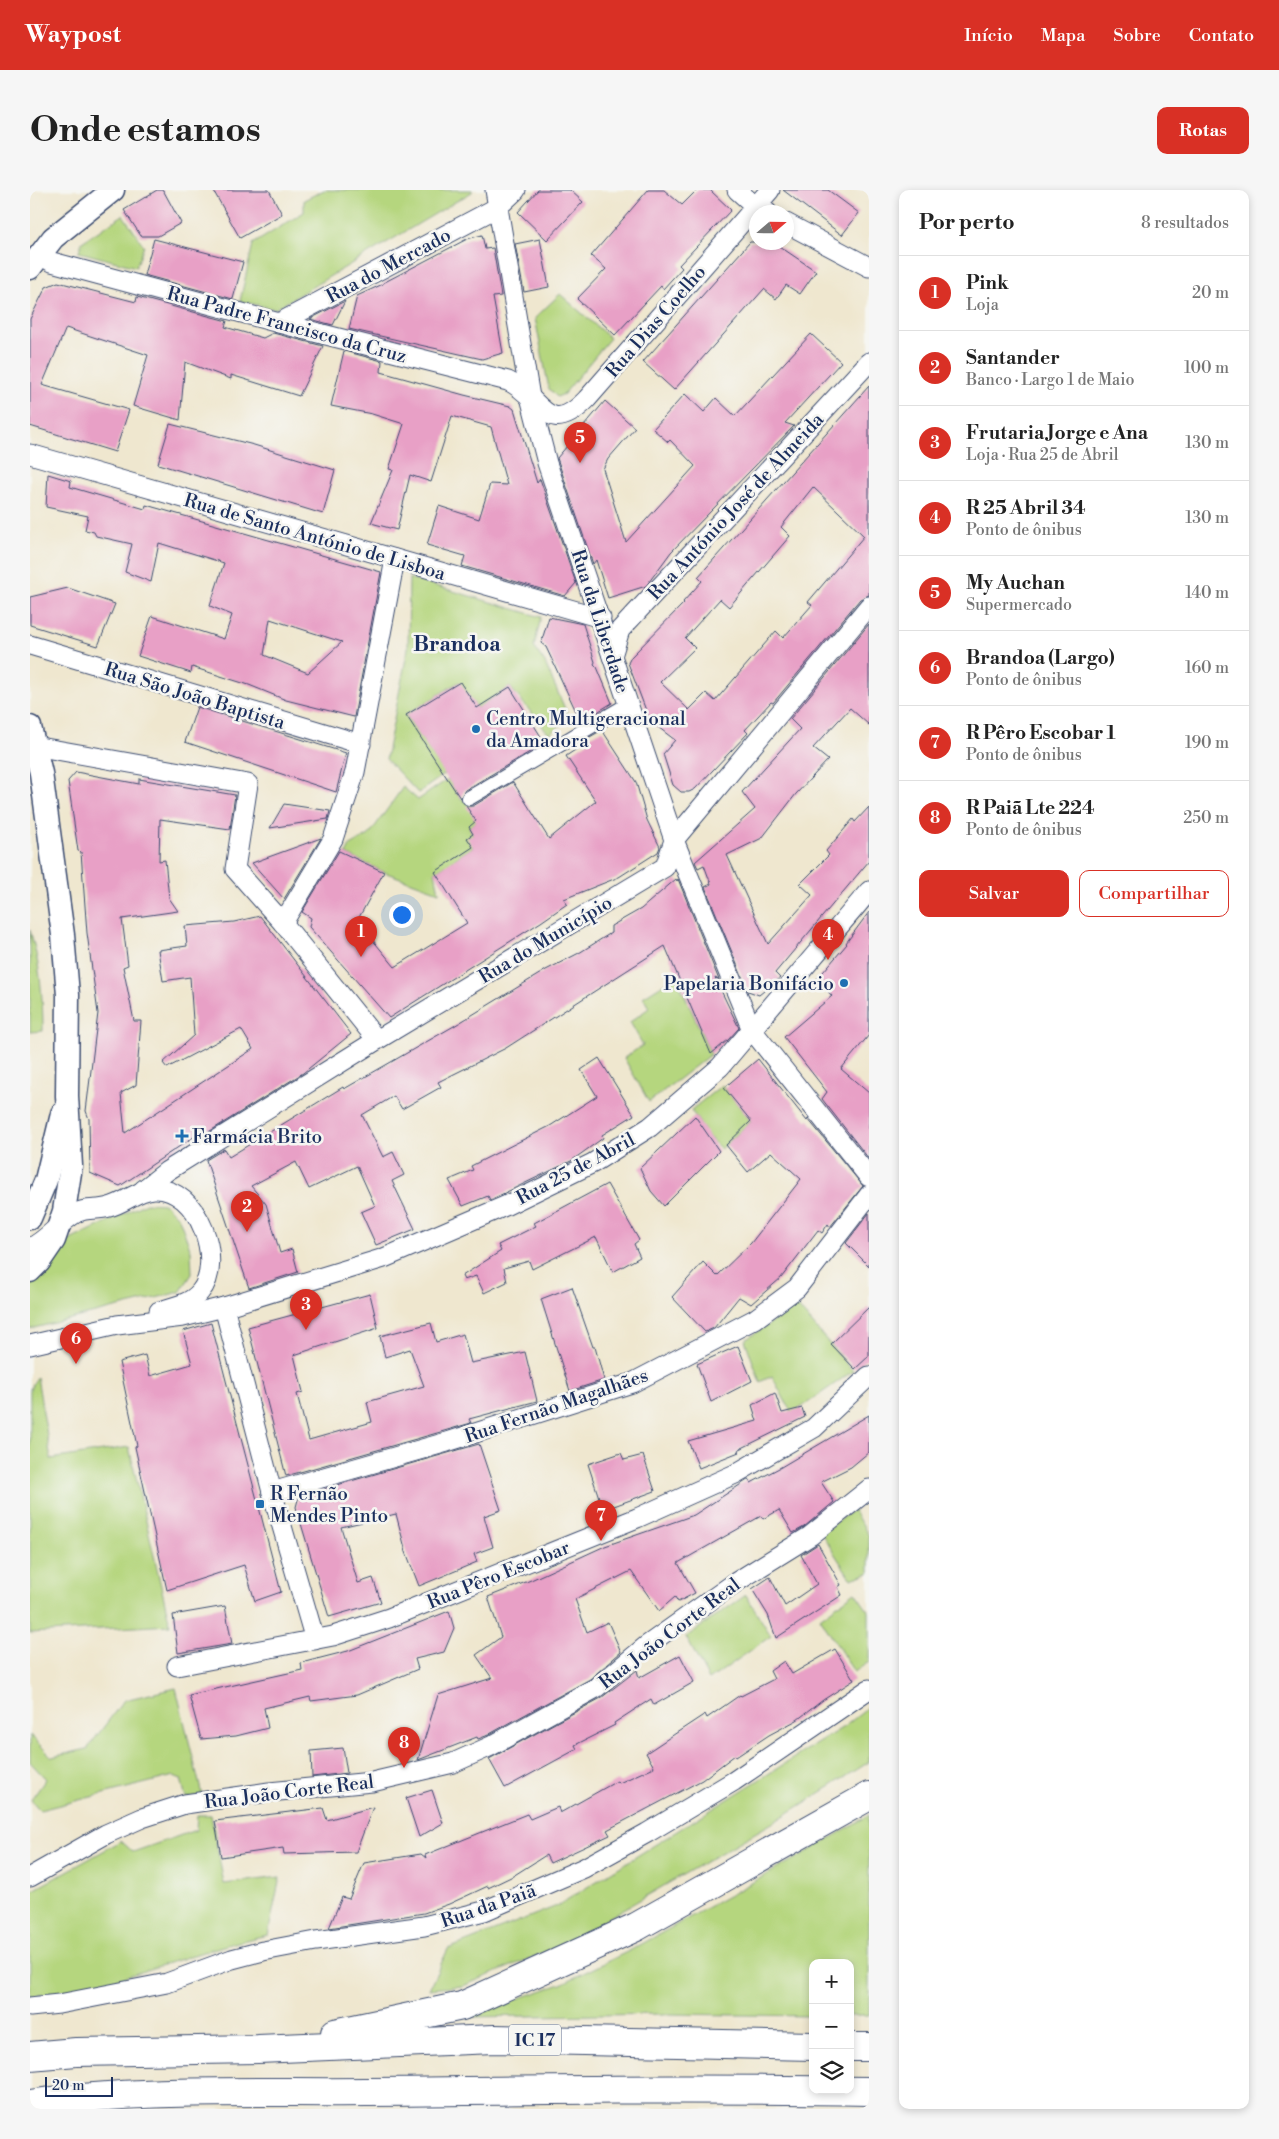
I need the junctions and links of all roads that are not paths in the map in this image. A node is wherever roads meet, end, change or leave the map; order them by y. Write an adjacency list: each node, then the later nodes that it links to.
1 (112, 190): 10 (street)
2 (516, 190): 5 (street, Rua do Mercado)
3 (737, 190): 6 (street)
4 (770, 190): 7 (street, Rua Dias Coelho)
5 (496, 198): 12 (street, Rua do Mercado); 14 (street, Rua da Liberdade)
6 (756, 205)
7 (763, 205)
8 (749, 222): 14 (street, Rua Dias Coelho)
9 (794, 227): 11 (street)
10 (35, 262): 12 (street, Rua Padre Francisco da Cruz)
11 (869, 267)
12 (279, 323): 14 (street, Rua Padre Francisco da Cruz)
13 (869, 362): 20 (street, Rua António José de Almeida)
14 (530, 397): 18 (street, Rua da Liberdade)
15 (30, 454): 16 (street, Rua de Santo António de Lisboa)
16 (395, 558): 18 (street, Rua de Santo António de Lisboa); 23 (street)
17 (869, 606): 26 (street, Rua do Município)
18 (601, 618): 20 (street, Rua da Liberdade)
19 (30, 646): 23 (street, Rua São João Baptista)
20 (612, 656): 21 (street, Rua da Liberdade)
21 (629, 704): 25 (street); 26 (street, Rua da Liberdade)
22 (32, 736): 24 (street); 28 (street)
23 (361, 744): 28 (street)
24 (35, 772): 31 (street)
25 (469, 798)
26 (674, 840): 29 (street, Rua da Liberdade); 30 (street, Rua do Município)
27 (869, 891): 29 (street, Rua 25 de Abril)
28 (283, 923): 30 (street)
29 (752, 1030): 33 (street, Rua da Liberdade); 41 (street, Rua 25 de Abril)
30 (377, 1040): 34 (street, Rua do Município)
31 (67, 1096): 32 (street); 37 (street)
32 (69, 1176): 36 (street); 38 (street)
33 (869, 1177)
34 (143, 1190): 36 (street, Rua do Município); 42 (street)
35 (869, 1195): 46 (street, Rua Fernão Magalhães)
36 (87, 1208): 38 (street)
37 (30, 1218)
38 (60, 1224): 39 (street); 40 (street)
39 (30, 1248)
40 (30, 1271)
41 (224, 1307): 42 (street, Rua 25 de Abril); 46 (street)
42 (117, 1325): 43 (street)
43 (30, 1345)
44 (869, 1376): 47 (street, Rua Pêro Escobar)
45 (869, 1489): 51 (street, Rua João Corte Real)
46 (272, 1492): 47 (street)
47 (315, 1640): 48 (street, Rua Pêro Escobar)
48 (177, 1666)
49 (869, 1689): 52 (street, Rua da Paiã)
50 (869, 1796): 56 (highway)
51 (30, 1877)
52 (30, 2007)
53 (809, 2046): 56 (highway, IC 17)
54 (854, 2047): 55 (highway)
55 (869, 2047)
56 (258, 2049): 57 (highway, IC 17)
57 (30, 2056)
58 (867, 2091): 59 (highway)
59 (30, 2104)

